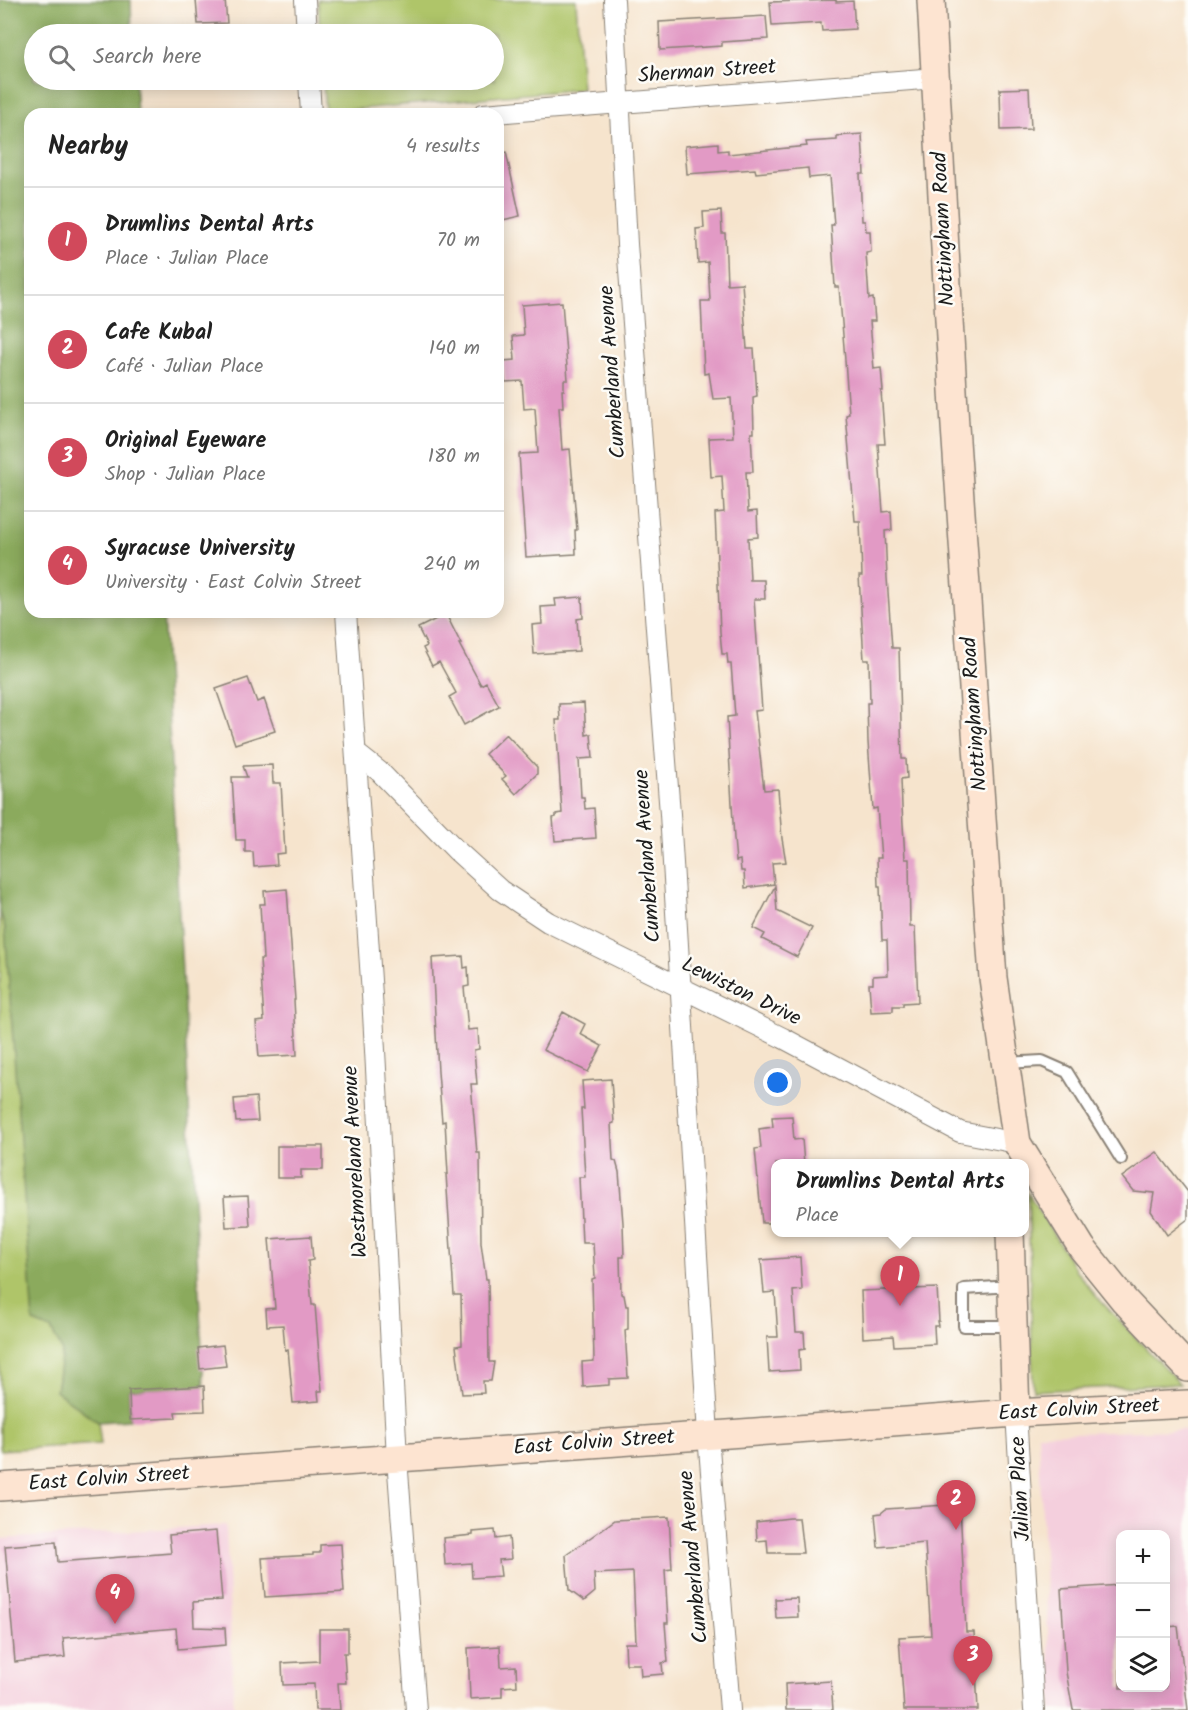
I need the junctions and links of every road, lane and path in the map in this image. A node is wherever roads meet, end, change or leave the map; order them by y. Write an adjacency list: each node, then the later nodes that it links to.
1 (305, 0): 4 (street)
2 (614, 0): 7 (street, Cumberland Avenue)
3 (931, 0): 5 (street, Nottingham Road)
4 (306, 24)
5 (936, 78): 7 (street, Sherman Street); 13 (street, Nottingham Road)
6 (310, 90): 8 (street)
7 (621, 102): 9 (street, Sherman Street); 12 (street, Cumberland Avenue)
8 (311, 108)
9 (504, 112)
10 (346, 618): 11 (street, Westmoreland Avenue)
11 (356, 753): 12 (street, Lewiston Drive); 24 (street, Westmoreland Avenue)
12 (680, 989): 14 (street, Lewiston Drive); 23 (street, Cumberland Avenue)
13 (1005, 1063): 14 (street, Nottingham Road); 15 (lane)
14 (1015, 1153)
15 (1121, 1159)
16 (1029, 1173): 20 (street, Nottingham Road)
17 (1011, 1237): 18 (street, Julian Place)
18 (1012, 1286): 19 (street, Julian Place); 19 (lane)
19 (1014, 1326): 22 (street, Julian Place)
20 (1188, 1368)
21 (1188, 1404): 22 (street, East Colvin Street)
22 (1016, 1413): 23 (street, East Colvin Street); 28 (street, Julian Place)
23 (708, 1435): 24 (street, East Colvin Street); 27 (street, Cumberland Avenue)
24 (398, 1458): 25 (street, East Colvin Street); 26 (street, Westmoreland Avenue)
25 (0, 1487)
26 (416, 1710)
27 (730, 1710)
28 (1034, 1710)

